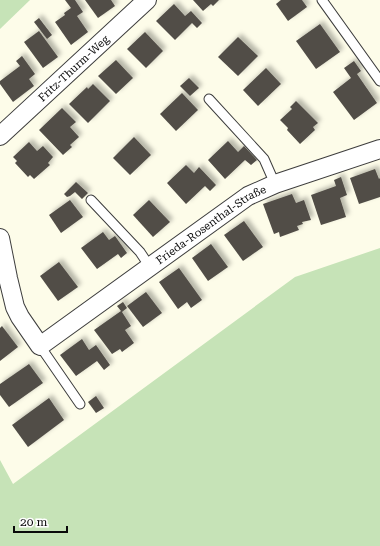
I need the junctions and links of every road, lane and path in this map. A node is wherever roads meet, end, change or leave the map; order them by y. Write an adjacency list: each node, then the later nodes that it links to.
1 (147, 0): 5 (street, Fritz-Thurm-Weg)
2 (322, 0): 3 (lane)
3 (380, 81)
4 (209, 99): 7 (lane, Frieda-Rosenthal-Straße)
5 (0, 136)
6 (380, 149): 7 (street, Frieda-Rosenthal-Straße)
7 (275, 184): 10 (street, Frieda-Rosenthal-Straße)
8 (91, 200): 10 (lane, Frieda-Rosenthal-Straße)
9 (0, 238): 11 (street)
10 (150, 267): 11 (street, Frieda-Rosenthal-Straße)
11 (40, 346): 12 (lane)
12 (80, 404)

